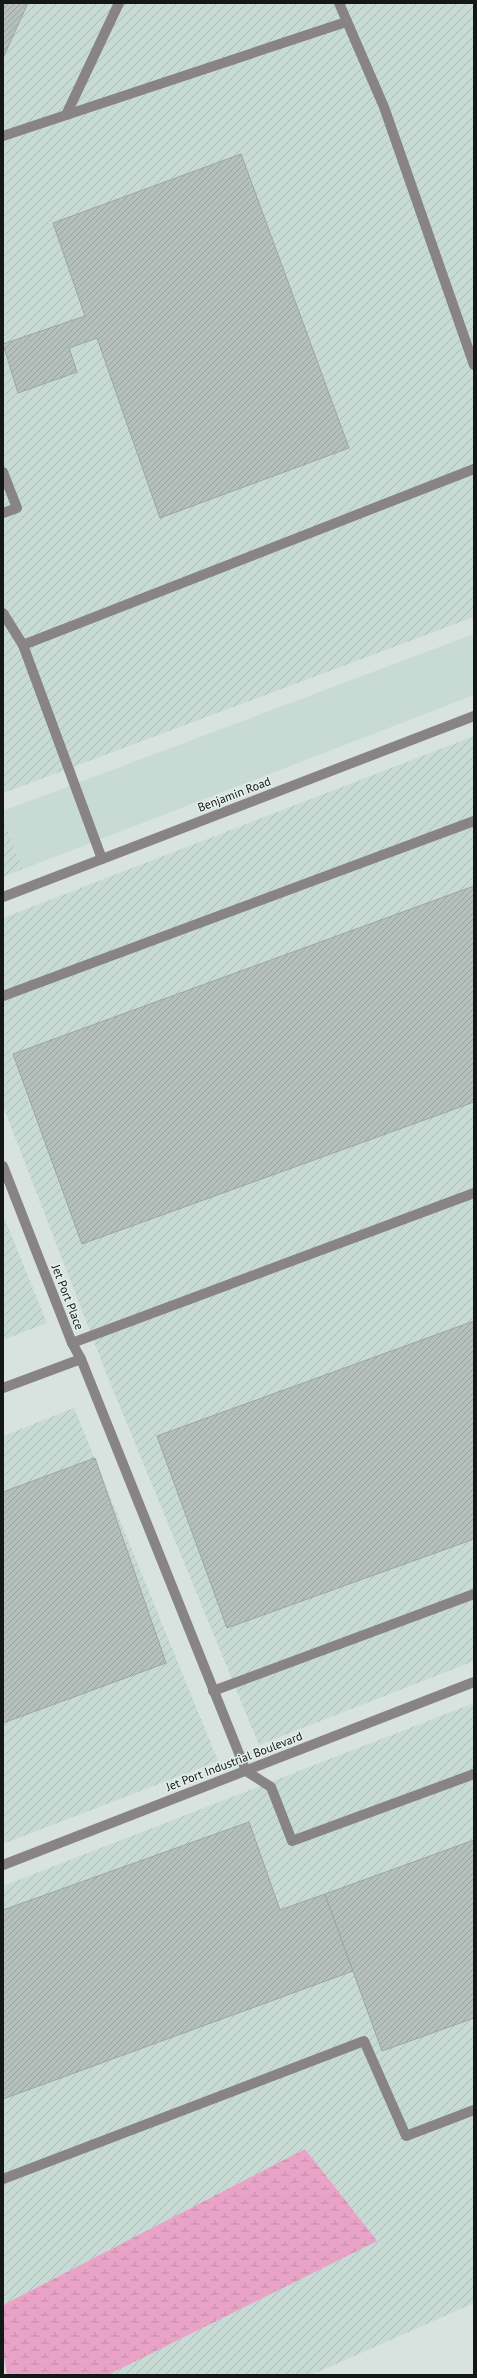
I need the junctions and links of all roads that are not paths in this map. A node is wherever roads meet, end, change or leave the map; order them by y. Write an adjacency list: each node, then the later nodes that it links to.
1 (119, 3): 4 (street)
2 (339, 3): 3 (street)
3 (346, 22): 4 (street); 6 (street)
4 (66, 115): 5 (street)
5 (3, 136)
6 (474, 365)
7 (474, 469): 11 (street)
8 (3, 472): 9 (street)
9 (3, 513)
10 (3, 613): 11 (street)
11 (23, 645): 14 (street)
12 (474, 716): 14 (street, Benjamin Road)
13 (474, 821): 16 (street)
14 (102, 859): 15 (street, Benjamin Road)
15 (3, 897)
16 (3, 996)
17 (3, 1166): 19 (street, Jet Port Place)
18 (474, 1193): 19 (street)
19 (72, 1343): 20 (street, Jet Port Place)
20 (80, 1359): 21 (street); 24 (street, Jet Port Place)
21 (3, 1388)
22 (474, 1594): 24 (street)
23 (474, 1682): 25 (street, Jet Port Industrial Boulevard)
24 (213, 1691): 25 (street, Jet Port Place)
25 (246, 1771): 26 (street); 27 (street, Jet Port Industrial Boulevard)
26 (474, 1774)
27 (3, 1865)
28 (474, 2110): 29 (street)
29 (3, 2179)

